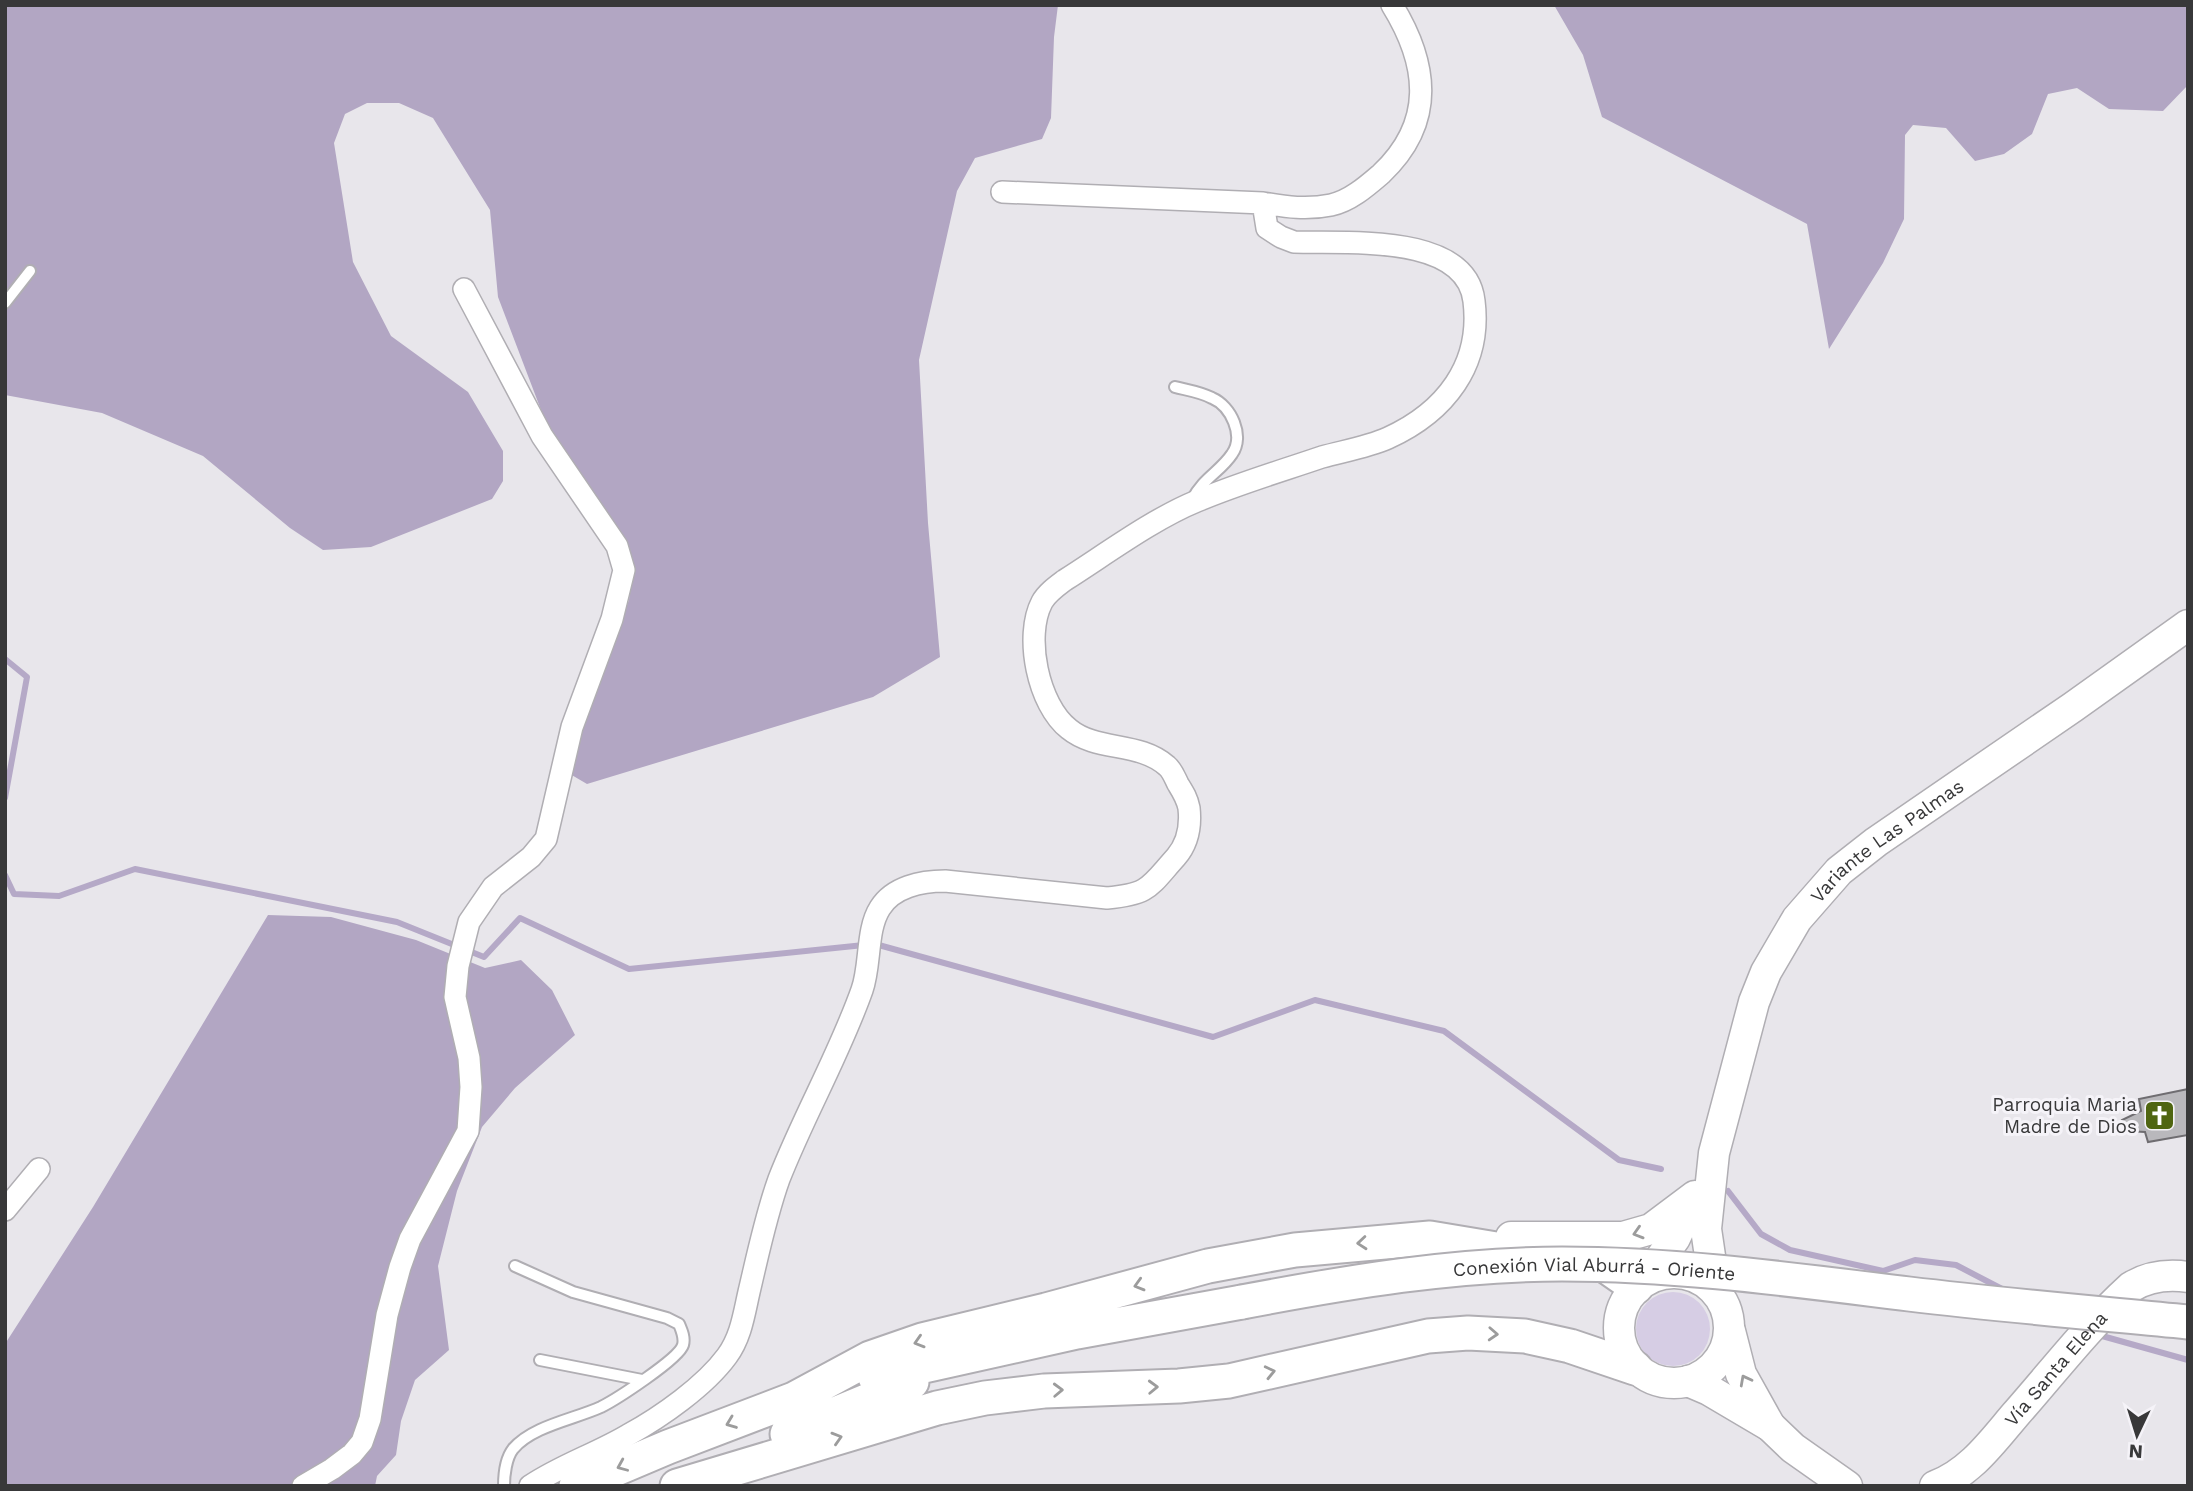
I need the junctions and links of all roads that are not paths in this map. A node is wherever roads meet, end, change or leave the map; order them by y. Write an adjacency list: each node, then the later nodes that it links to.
1 (1392, 5): 3 (street)
2 (1002, 192): 3 (street)
3 (1262, 204): 8 (street)
4 (30, 271): 6 (lane)
5 (464, 289): 29 (street)
6 (5, 303)
7 (1175, 387): 8 (lane)
8 (1189, 505): 31 (street)
9 (2188, 625): 10 (main road, Variante Las Palmas)
10 (1714, 1153): 12 (main road, Variante Las Palmas); 18 (main road, Variante Las Palmas)
11 (38, 1169): 13 (street)
12 (1695, 1196): 14 (main road, one-way to 14); 17 (main road, Variante Las Palmas)
13 (5, 1210)
14 (1430, 1238): 17 (main road); 26 (main road, one-way to 26)
15 (515, 1266): 24 (lane)
16 (2188, 1277): 36 (main road, Vía Santa Elena)
17 (1641, 1283): 18 (main road); 23 (main road)
18 (1714, 1290): 20 (main road)
19 (2188, 1322): 21 (main road, Conexión Vial Aburrá - Oriente, bridge)
20 (1730, 1331): 25 (main road); 27 (main road, one-way to 20)
21 (1005, 1348): 26 (main road); 33 (main road)
22 (540, 1360): 24 (lane)
23 (1635, 1368): 25 (main road); 34 (main road, one-way to 23)
24 (642, 1380): 30 (lane)
25 (1688, 1381): 27 (main road)
26 (794, 1399): 32 (main road, one-way to 32)
27 (1770, 1426): 28 (main road)
28 (1817, 1476): 35 (main road)
29 (303, 1486)
30 (504, 1486)
31 (530, 1486)
32 (576, 1486)
33 (662, 1486)
34 (677, 1486)
35 (1847, 1486)
36 (1935, 1486)

